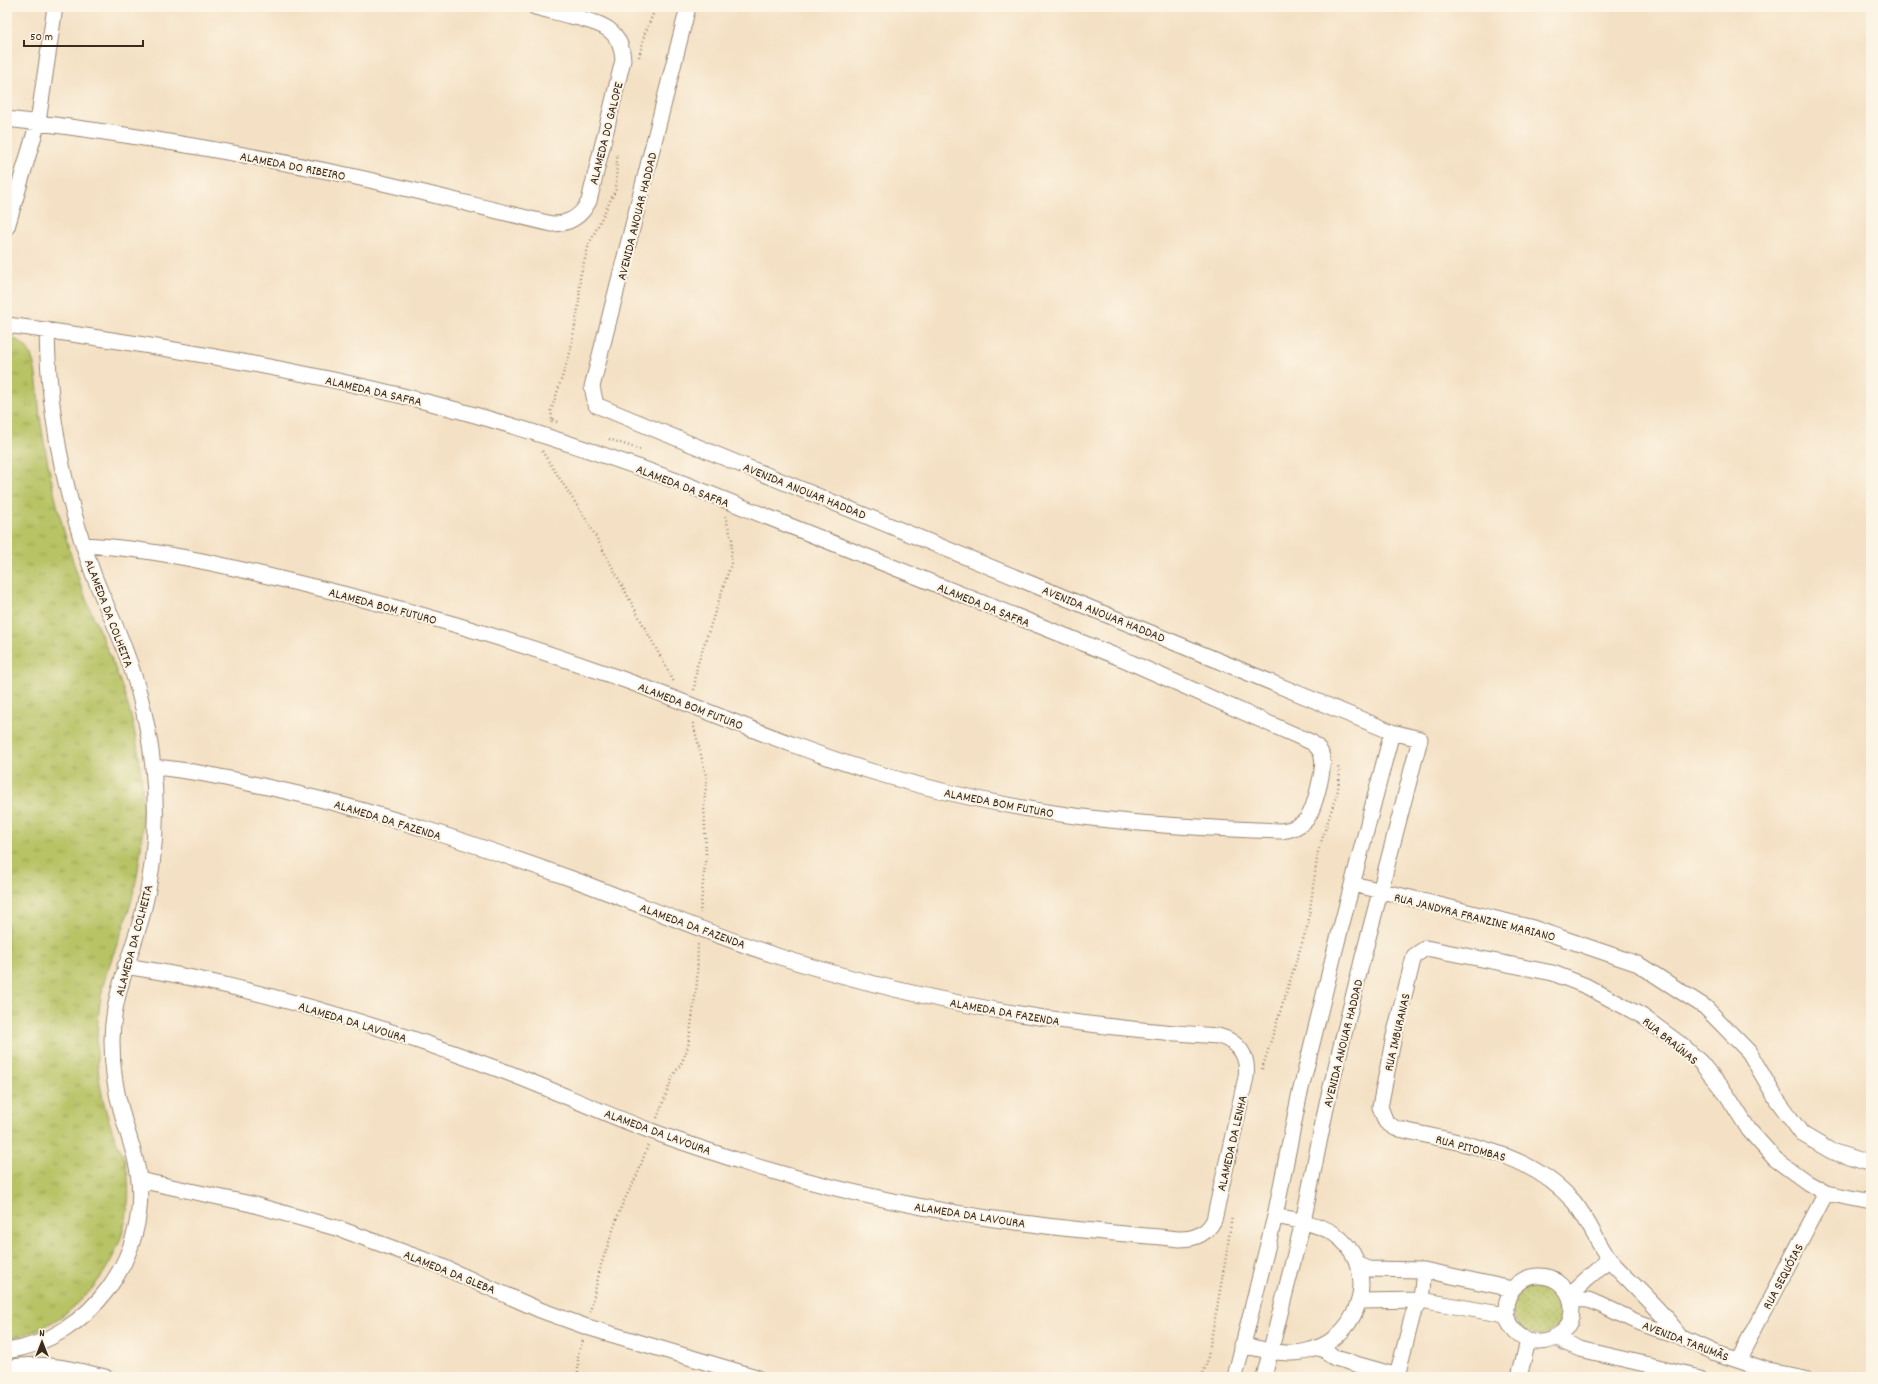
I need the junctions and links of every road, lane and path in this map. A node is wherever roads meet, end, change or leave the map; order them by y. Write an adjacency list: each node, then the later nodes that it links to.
1 (55, 7): 5 (street)
2 (535, 7): 6 (street, ALAMEDA DO GALOPE)
3 (688, 7): 18 (street, AVENIDA ANOUAR HADDAD)
4 (7, 118): 5 (street, ALAMEDA DO RIBEIRO)
5 (38, 122): 6 (street, ALAMEDA DO RIBEIRO); 7 (street)
6 (575, 218)
7 (7, 227)
8 (7, 325): 9 (street, ALAMEDA DA SAFRA)
9 (47, 330): 11 (street, ALAMEDA DA SAFRA); 15 (street, ALAMEDA DA COLHEITA)
10 (566, 427): 11 (path)
11 (546, 436): 16 (path); 19 (street, ALAMEDA DA SAFRA)
12 (603, 438): 13 (path)
13 (647, 453)
14 (725, 516): 17 (path)
15 (83, 545): 17 (street, ALAMEDA BOM FUTURO); 20 (street, ALAMEDA DA COLHEITA)
16 (675, 683)
17 (692, 705): 19 (street, ALAMEDA BOM FUTURO); 23 (path)
18 (1392, 732): 21 (street); 22 (street, AVENIDA ANOUAR HADDAD)
19 (1328, 758): 27 (path)
20 (153, 767): 23 (street, ALAMEDA DA FAZENDA); 25 (street, ALAMEDA DA COLHEITA)
21 (1353, 884): 22 (street, RUA JANDYRA FRANZINE MARIANO); 35 (street)
22 (1381, 891): 30 (street, RUA JANDYRA FRANZINE MARIANO); 36 (street, AVENIDA ANOUAR HADDAD)
23 (698, 928): 26 (street, ALAMEDA DA FAZENDA); 29 (path)
24 (1426, 948): 28 (street, RUA IMBURANAS); 32 (street, RUA BRAÚNAS)
25 (125, 966): 29 (street, ALAMEDA DA LAVOURA); 31 (street, ALAMEDA DA COLHEITA)
26 (1240, 1048): 37 (street, ALAMEDA DA LENHA)
27 (1261, 1072)
28 (1386, 1122): 38 (street, RUA PITOMBAS)
29 (652, 1132): 37 (street, ALAMEDA DA LAVOURA); 46 (path)
30 (1871, 1164)
31 (139, 1180): 46 (street, ALAMEDA DA GLEBA); 52 (street, ALAMEDA DA COLHEITA)
32 (1826, 1193): 33 (street, RUA BRAÚNAS); 54 (street, RUA SEQUÓIAS)
33 (1871, 1202)
34 (1233, 1211): 59 (path)
35 (1275, 1216): 36 (street); 50 (street)
36 (1303, 1222): 39 (street); 53 (street, AVENIDA ANOUAR HADDAD)
37 (1202, 1234)
38 (1609, 1259): 42 (street); 48 (street, RUA PITOMBAS)
39 (1357, 1264): 40 (street); 44 (street)
40 (1424, 1270): 41 (street); 43 (street)
41 (1512, 1289): 42 (street); 45 (street)
42 (1570, 1297): 47 (street); 48 (street, AVENIDA TARUMÃS)
43 (1421, 1300): 44 (street); 45 (street); 62 (street)
44 (1360, 1301): 51 (street)
45 (1505, 1315): 49 (street)
46 (587, 1327): 57 (path); 58 (street, ALAMEDA DA GLEBA)
47 (1558, 1336): 49 (street); 64 (street)
48 (1681, 1337): 54 (street, AVENIDA TARUMÃS)
49 (1528, 1341): 63 (street)
50 (1242, 1345): 53 (street); 60 (street)
51 (1321, 1347): 53 (street); 62 (street)
52 (7, 1351)
53 (1270, 1351): 61 (street, AVENIDA ANOUAR HADDAD)
54 (1738, 1360): 65 (street, AVENIDA TARUMÃS)
55 (7, 1368): 56 (street)
56 (105, 1377)
57 (578, 1377)
58 (756, 1377)
59 (1202, 1377)
60 (1235, 1377)
61 (1264, 1377)
62 (1399, 1377)
63 (1519, 1377)
64 (1701, 1377)
65 (1802, 1377)

